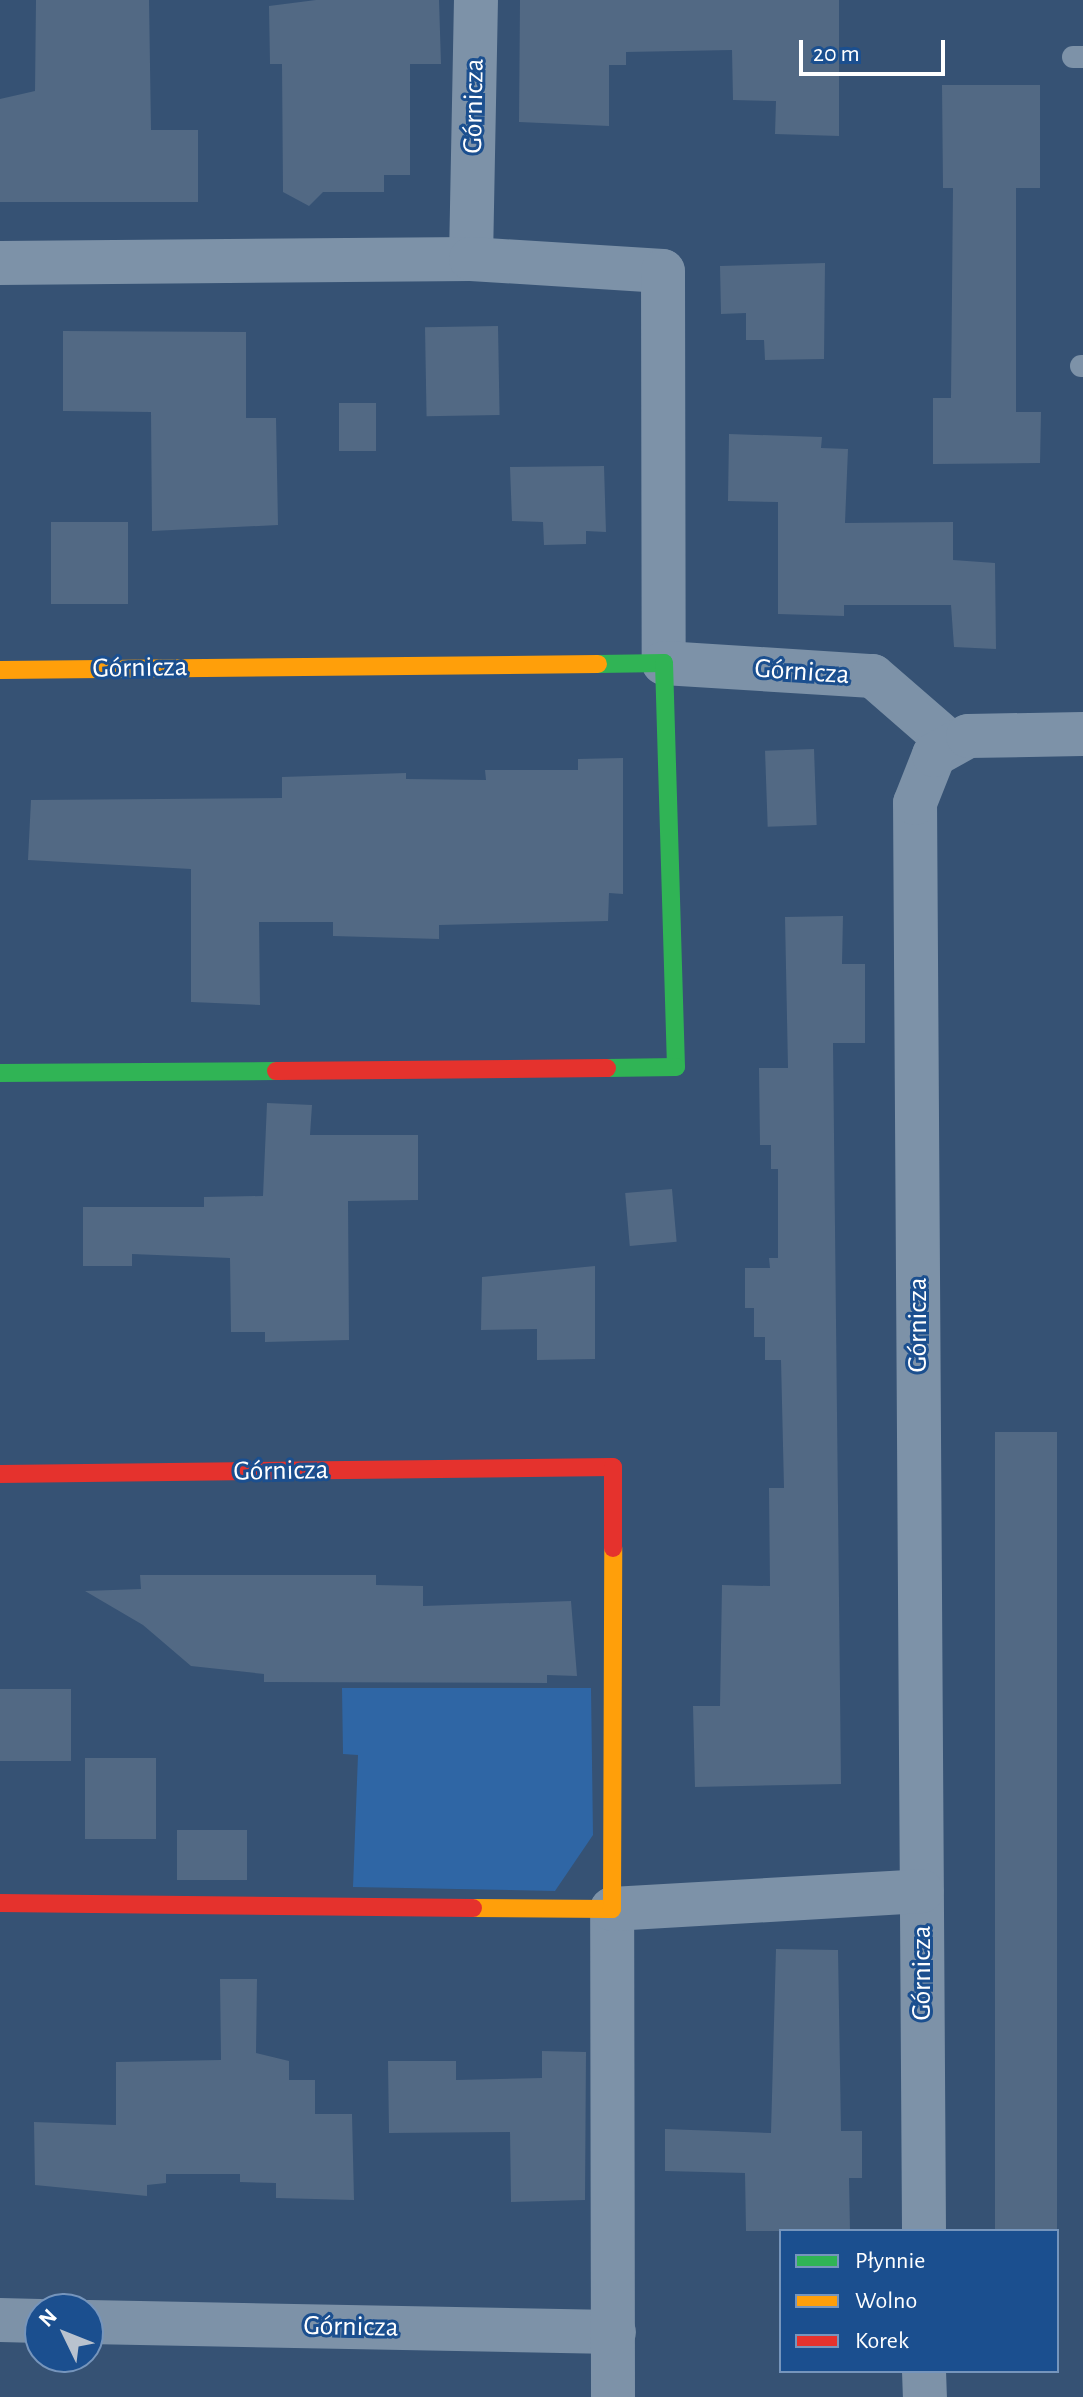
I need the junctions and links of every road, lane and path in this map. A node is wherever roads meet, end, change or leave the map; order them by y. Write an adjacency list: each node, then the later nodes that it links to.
1 (476, 0): 2 (street, Górnicza)
2 (471, 259): 3 (street); 4 (street)
3 (0, 263)
4 (664, 663): 5 (street, Górnicza); 7 (street, Górnicza); 8 (street)
5 (0, 670)
6 (1083, 734): 7 (street)
7 (950, 743): 10 (street, Górnicza)
8 (0, 1073)
9 (0, 1474): 12 (street, Górnicza)
10 (921, 1891): 12 (street); 13 (street, Górnicza)
11 (0, 1903): 12 (street)
12 (612, 1909): 17 (street)
13 (924, 2229)
14 (0, 2320): 15 (street)
15 (24, 2321)
16 (104, 2322): 17 (street, Górnicza)
17 (614, 2332): 19 (street)
18 (924, 2373): 20 (street)
19 (613, 2397)
20 (925, 2397)

